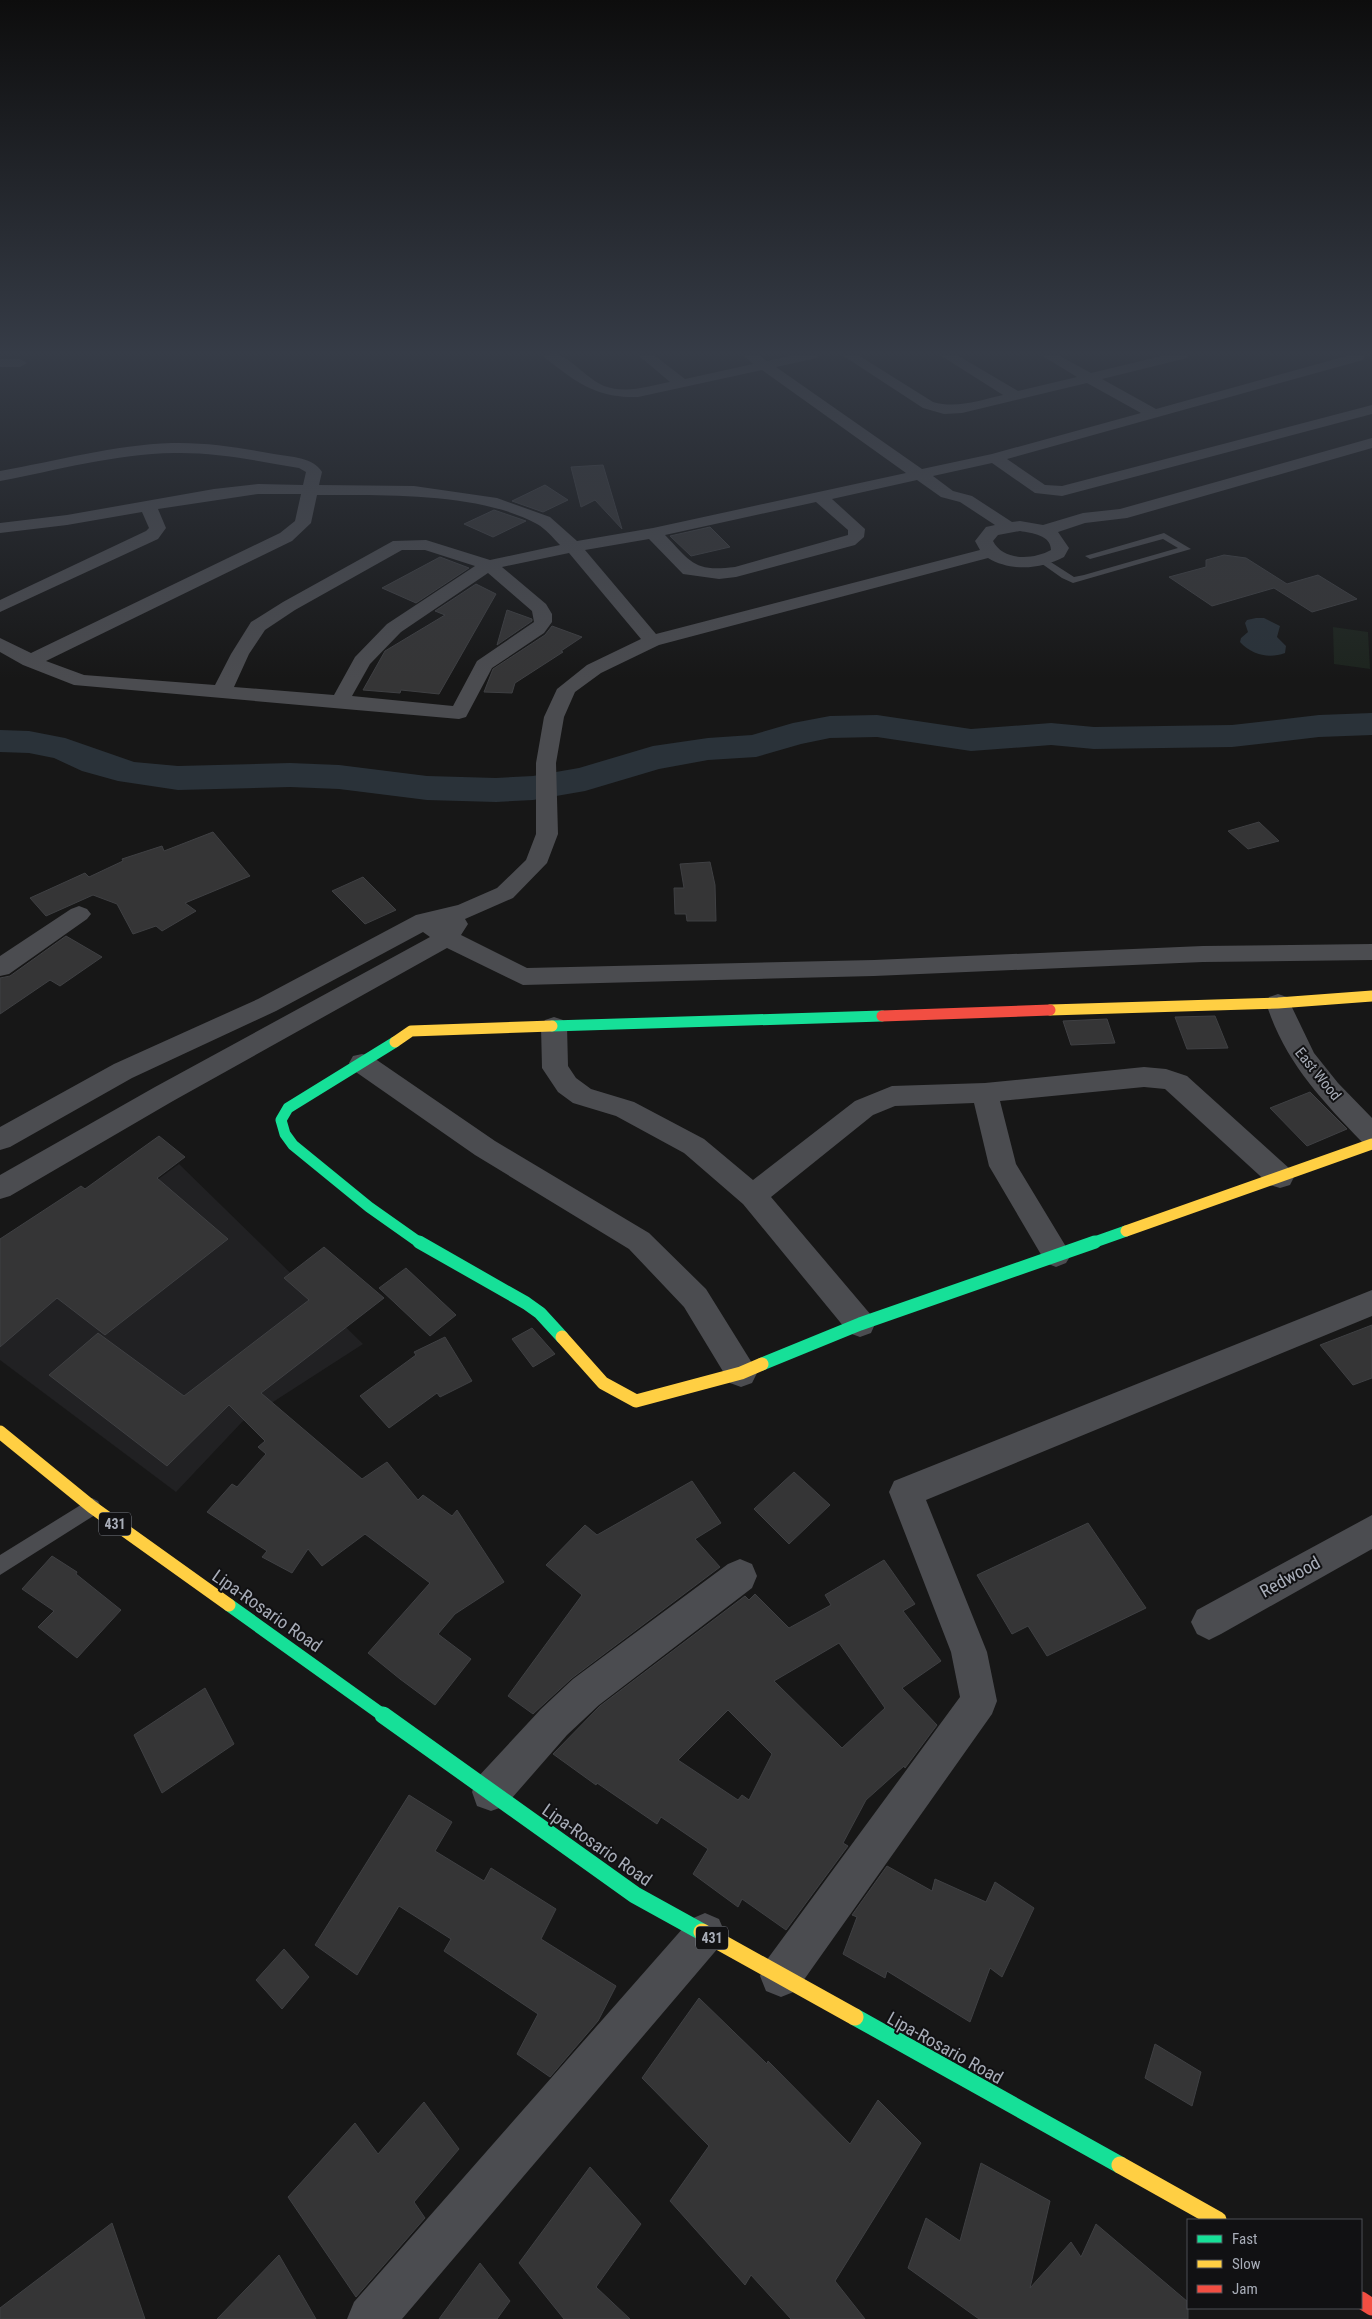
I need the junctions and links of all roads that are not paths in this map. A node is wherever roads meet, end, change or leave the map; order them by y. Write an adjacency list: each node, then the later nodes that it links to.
1 (73, 463): 9 (street)
2 (298, 463): 10 (street)
3 (903, 463): 8 (street)
4 (971, 463): 8 (street)
5 (1002, 463): 6 (street)
6 (1164, 463)
7 (1298, 463): 13 (street)
8 (920, 475): 11 (street); 15 (street)
9 (0, 476)
10 (311, 489): 12 (street); 19 (street); 29 (street)
11 (820, 497): 17 (street); 17 (street)
12 (148, 506): 14 (street); 26 (street)
13 (1121, 514): 16 (street); 18 (street)
14 (0, 528)
15 (1000, 529): 16 (street); 21 (street)
16 (1042, 530): 18 (street)
17 (653, 533): 19 (street)
18 (1059, 542): 23 (street)
19 (573, 547): 25 (street); 27 (street)
20 (1114, 550): 22 (lane); 24 (lane); 24 (lane)
21 (991, 552): 23 (street); 27 (street)
22 (1090, 556)
23 (1043, 561): 24 (lane)
24 (1135, 564)
25 (489, 565): 30 (street); 31 (street); 31 (street)
26 (0, 607)
27 (652, 641): 32 (street)
28 (0, 644): 29 (street)
29 (30, 661): 30 (street)
30 (220, 694): 31 (street)
31 (340, 701)
32 (465, 911): 34 (street); 35 (street)
33 (79, 914): 37 (street)
34 (424, 920): 35 (street); 41 (street)
35 (447, 938): 36 (street); 42 (street)
36 (1372, 952)
37 (0, 968)
38 (1372, 996): 39 (street)
39 (1278, 1003): 40 (street); 45 (street, East Wood)
40 (554, 1026): 43 (street); 50 (street)
41 (203, 1034): 42 (street); 46 (street)
42 (228, 1059): 49 (street)
43 (362, 1063): 54 (street); 54 (street)
44 (985, 1093): 48 (street); 50 (street); 51 (street)
45 (1372, 1136)
46 (0, 1140)
47 (1372, 1144): 48 (street)
48 (1280, 1177): 51 (street)
49 (0, 1188)
50 (753, 1196): 53 (street)
51 (1056, 1255): 53 (street)
52 (1372, 1303): 63 (street)
53 (860, 1324): 54 (street)
54 (741, 1373)
55 (0, 1432): 56 (street, Lipa-Rosario Road / 431)
56 (92, 1507): 58 (lane); 61 (street, Lipa-Rosario Road / 431)
57 (1372, 1531): 60 (street, Redwood)
58 (0, 1566)
59 (740, 1576): 61 (street)
60 (1209, 1622)
61 (490, 1792): 62 (street, Lipa-Rosario Road / 431)
62 (704, 1933): 63 (street, Lipa-Rosario Road / 431); 65 (street)
63 (781, 1976): 64 (street, Lipa-Rosario Road / 431)
64 (1216, 2219)
65 (371, 2319)

